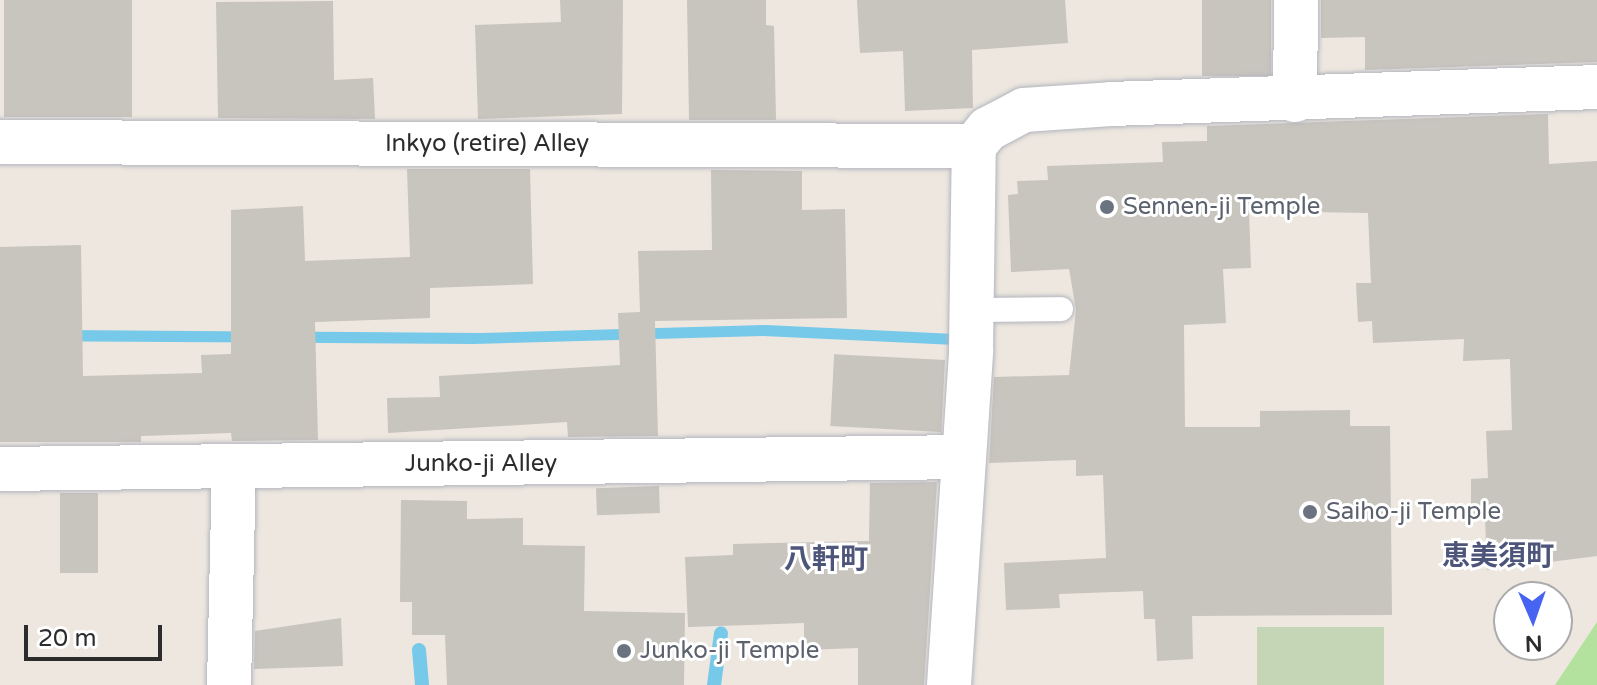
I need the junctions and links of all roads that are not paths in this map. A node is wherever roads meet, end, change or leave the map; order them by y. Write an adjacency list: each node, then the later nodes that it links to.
1 (1296, 0): 3 (street)
2 (1597, 87): 3 (street)
3 (1295, 100): 5 (street)
4 (0, 142): 5 (street, Inkyo (retire) Alley)
5 (974, 146): 7 (street)
6 (1061, 309): 7 (lane)
7 (977, 325): 8 (street)
8 (963, 457): 9 (street, Junko-ji Alley); 12 (street)
9 (234, 467): 10 (street, Junko-ji Alley); 11 (street)
10 (0, 469)
11 (229, 685)
12 (949, 685)

